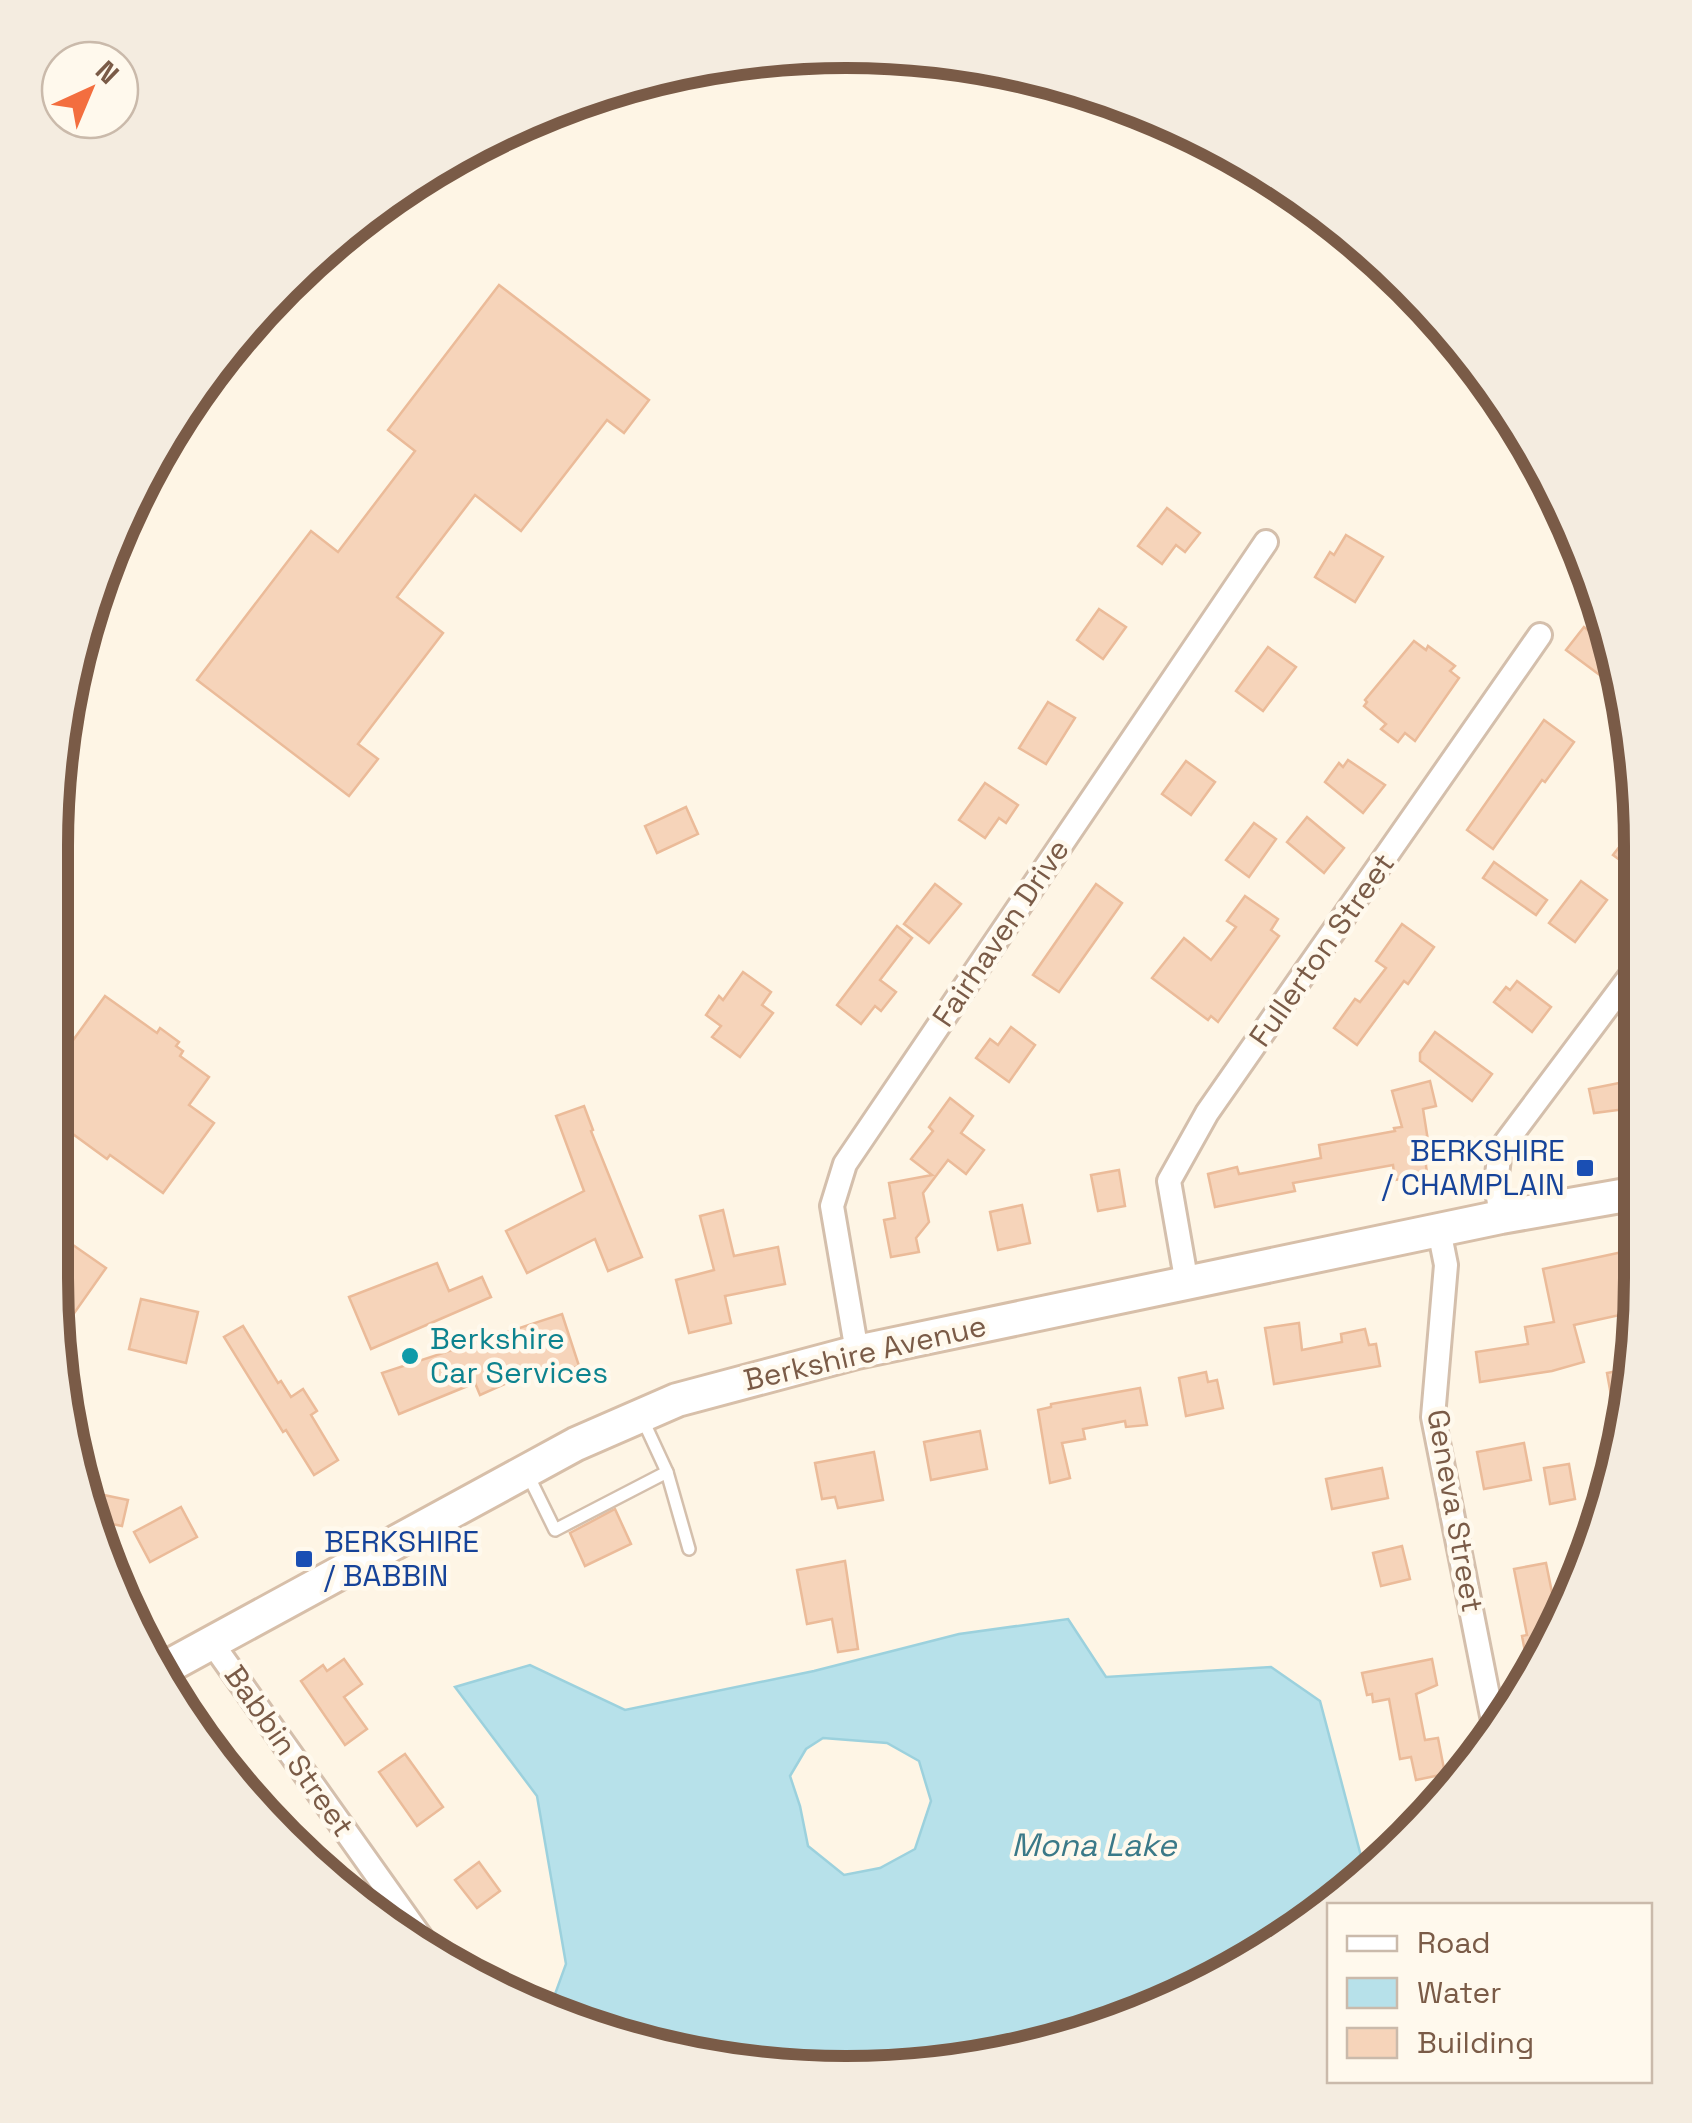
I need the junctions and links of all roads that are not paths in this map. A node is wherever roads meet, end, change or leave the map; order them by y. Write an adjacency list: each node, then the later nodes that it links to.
1 (1266, 542): 8 (street, Fairhaven Drive)
2 (1540, 634): 7 (street, Fullerton Street)
3 (1624, 983): 5 (street)
4 (1624, 1195): 5 (main road, Berkshire Avenue)
5 (1502, 1217): 6 (main road, Berkshire Avenue)
6 (1439, 1230): 7 (main road, Berkshire Avenue); 15 (street, Geneva Street)
7 (1187, 1284): 8 (main road, Berkshire Avenue)
8 (857, 1352): 9 (main road, Berkshire Avenue)
9 (640, 1414): 10 (main road, Berkshire Avenue); 11 (lane)
10 (526, 1472): 11 (lane); 13 (main road, Berkshire Avenue)
11 (667, 1472): 12 (lane)
12 (690, 1550)
13 (212, 1642): 14 (main road, Berkshire Avenue); 16 (street, Babbin Street)
14 (172, 1665)
15 (1491, 1712)
16 (410, 1922)

